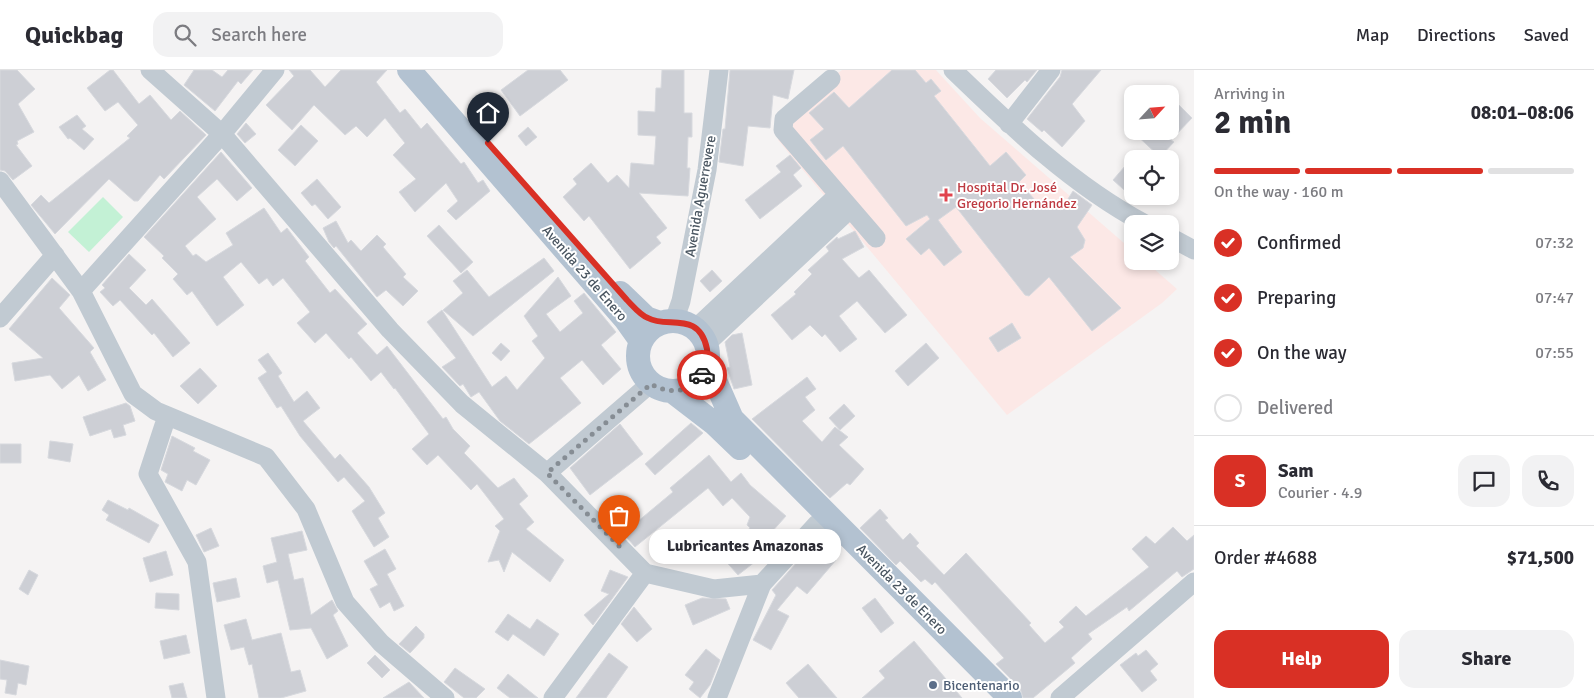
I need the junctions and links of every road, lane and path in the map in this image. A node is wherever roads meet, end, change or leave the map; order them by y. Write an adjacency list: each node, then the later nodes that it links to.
1 (150, 70): 10 (street)
2 (275, 70): 10 (street)
3 (409, 70): 21 (main road, Avenida 23 de Enero)
4 (422, 70): 20 (main road, Avenida 23 de Enero)
5 (719, 70): 20 (street, Avenida Aguerrevere)
6 (953, 70): 9 (street)
7 (1052, 70): 9 (street)
8 (831, 79): 12 (street)
9 (1010, 124): 13 (street)
10 (222, 134): 18 (street); 24 (street)
11 (0, 181): 17 (street)
12 (844, 202): 14 (street); 20 (street)
13 (1128, 215)
14 (876, 238)
15 (1179, 242): 16 (street)
16 (1194, 250)
17 (55, 256): 18 (street); 19 (street)
18 (81, 291): 23 (street)
19 (0, 318)
20 (688, 336): 21 (main road); 22 (main road); 34 (main road, Avenida 23 de Enero)
21 (641, 341): 22 (main road, Avenida 23 de Enero)
22 (662, 387): 24 (street); 25 (main road, Avenida 23 de Enero)
23 (167, 416): 29 (street); 30 (street)
24 (547, 473): 26 (street)
25 (817, 524): 28 (street); 33 (main road, Avenida 23 de Enero)
26 (645, 573): 28 (street); 31 (street)
27 (1194, 582): 35 (street)
28 (762, 584): 32 (street)
29 (216, 698)
30 (445, 698)
31 (553, 698)
32 (717, 698)
33 (988, 698)
34 (1010, 698)
35 (1060, 698)

